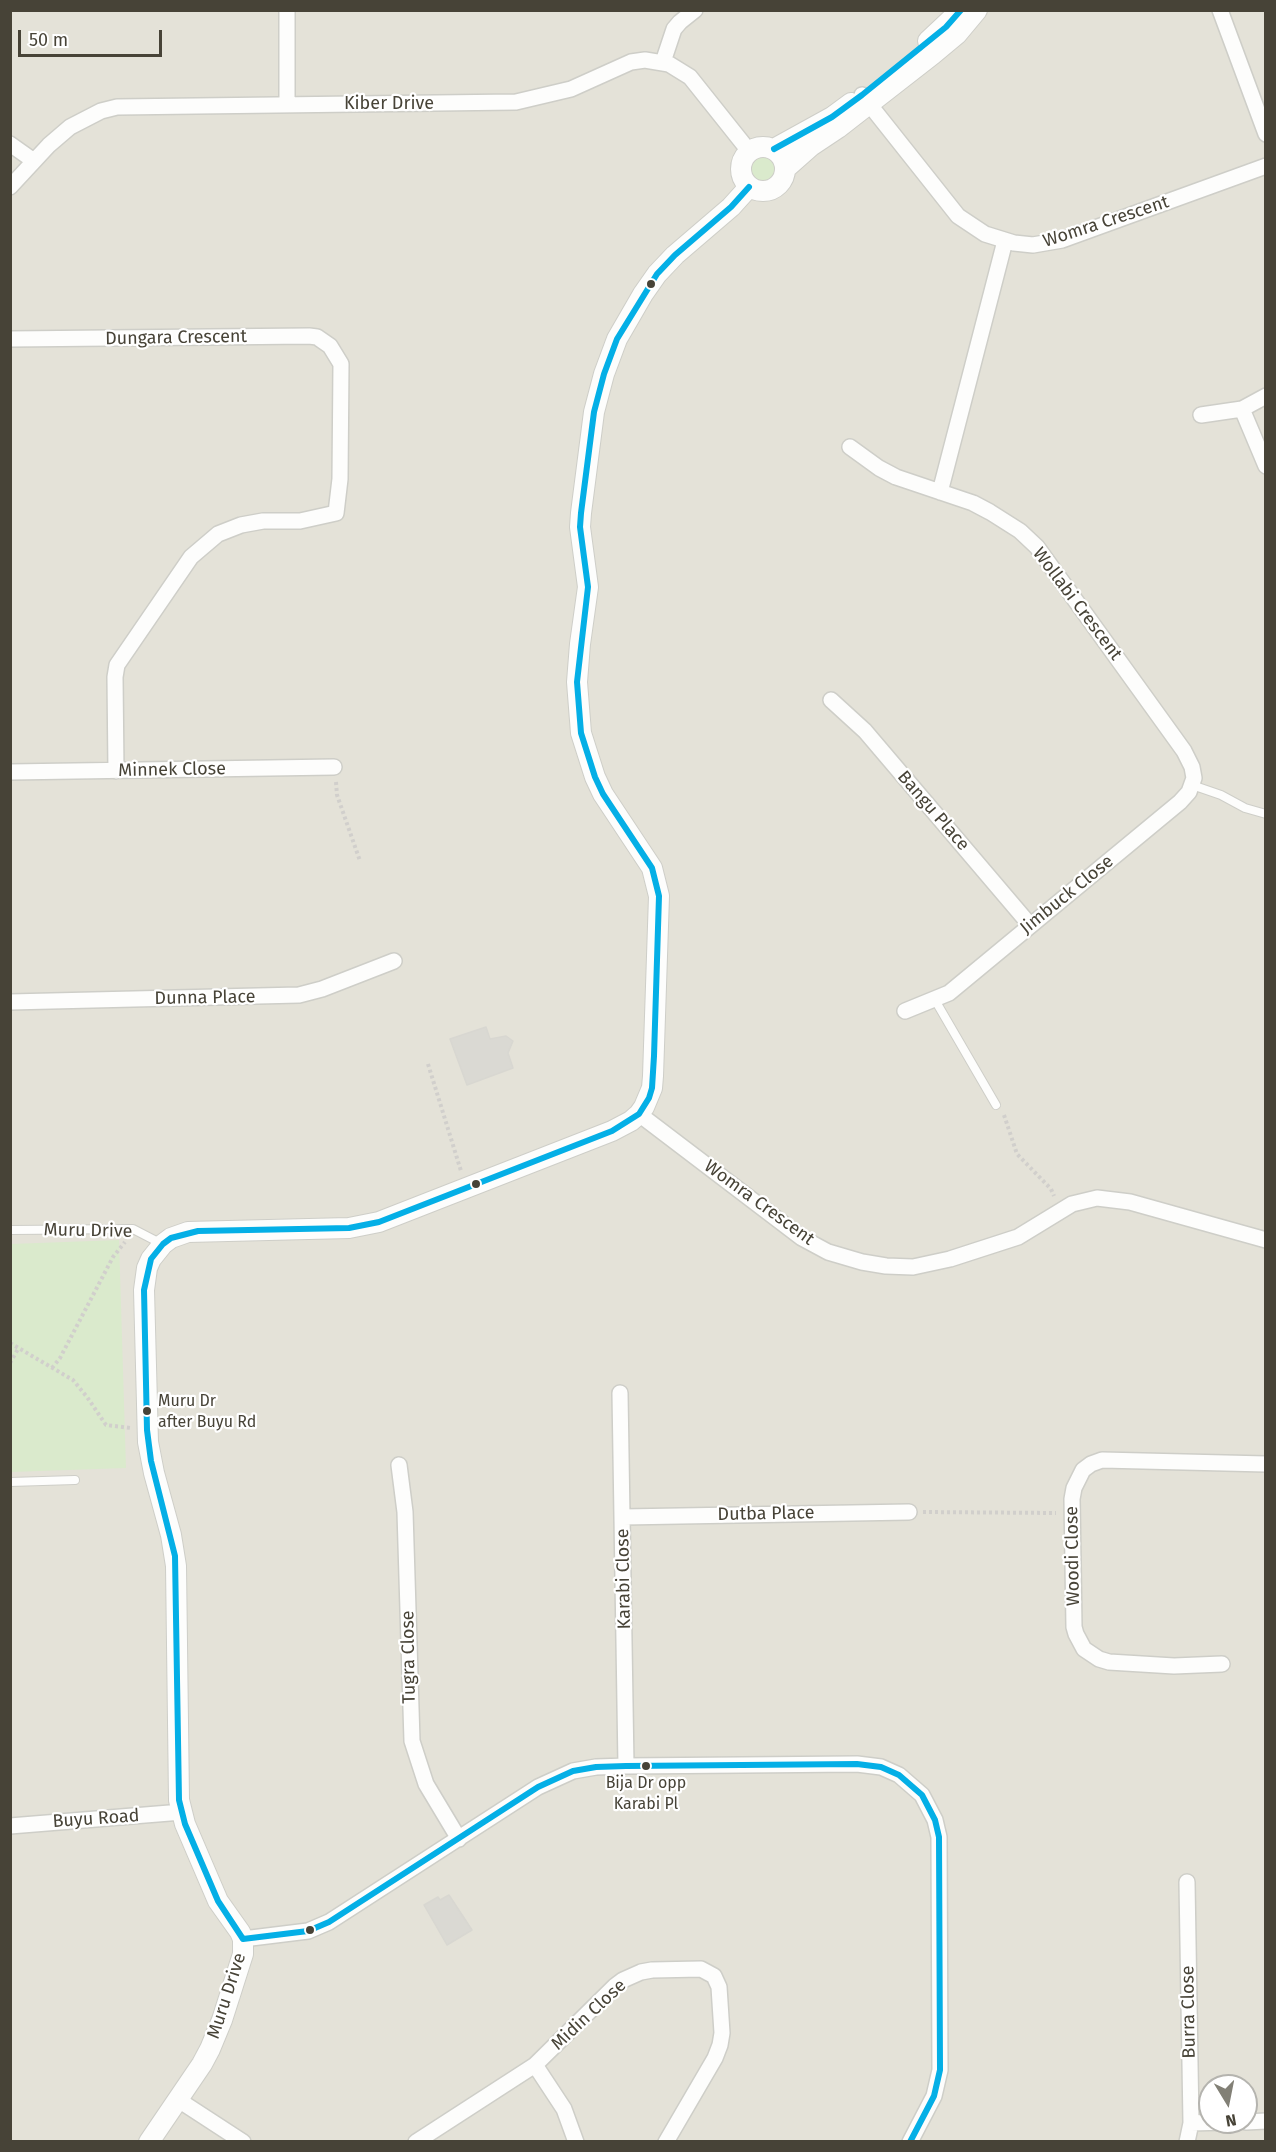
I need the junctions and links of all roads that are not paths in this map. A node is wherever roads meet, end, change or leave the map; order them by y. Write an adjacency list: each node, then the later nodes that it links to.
1 (287, 10): 8 (street)
2 (695, 10): 6 (street)
3 (961, 10): 7 (street)
4 (977, 10): 7 (street)
5 (1220, 10): 9 (street)
6 (663, 62): 8 (street, Kiber Drive); 12 (street, Kiber Drive)
7 (865, 99): 11 (street); 15 (street); 18 (street, Womra Crescent)
8 (287, 104): 13 (street, Kiber Drive)
9 (1266, 134)
10 (10, 144): 13 (street)
11 (774, 149): 12 (street); 15 (street)
12 (749, 151): 17 (street)
13 (34, 161): 16 (street, Kiber Drive)
14 (1266, 166): 18 (street, Womra Crescent)
15 (785, 169): 17 (street)
16 (10, 187)
17 (749, 187): 40 (street)
18 (1005, 242): 27 (street)
19 (10, 339): 21 (street, Dungara Crescent)
20 (349, 343): 21 (street)
21 (335, 351): 30 (street)
22 (1266, 396): 23 (street)
23 (1242, 409): 24 (street); 26 (street)
24 (1201, 415)
25 (850, 447): 27 (street, Wollabi Crescent)
26 (1266, 466)
27 (940, 492): 32 (street, Wollabi Crescent)
28 (831, 700): 34 (street, Bangu Place)
29 (334, 766): 30 (street, Minnek Close)
30 (116, 771): 31 (street, Minnek Close)
31 (10, 772)
32 (1192, 785): 33 (lane); 34 (street, Jimbuck Close)
33 (1266, 814)
34 (1030, 925): 36 (street, Jimbuck Close)
35 (394, 961): 37 (street, Dunna Place)
36 (935, 1000): 38 (street, Jimbuck Close); 39 (lane)
37 (10, 1002)
38 (905, 1011)
39 (996, 1105)
40 (639, 1114): 42 (street, Womra Crescent); 43 (street)
41 (10, 1230): 43 (lane, Muru Drive)
42 (1266, 1240)
43 (163, 1244): 53 (street, Muru Drive)
44 (620, 1393): 50 (street, Karabi Close)
45 (399, 1464): 55 (street, Tugra Close)
46 (1266, 1464): 51 (street, Woodi Close)
47 (75, 1480): 48 (lane)
48 (10, 1482)
49 (909, 1512): 50 (street, Dutba Place)
50 (623, 1517): 52 (street, Karabi Close)
51 (1222, 1664)
52 (626, 1766): 55 (street); 67 (street)
53 (182, 1812): 54 (street, Buyu Road); 57 (street, Muru Drive)
54 (10, 1826)
55 (459, 1839): 57 (street)
56 (1187, 1882): 60 (street, Burra Close)
57 (243, 1939): 59 (street, Muru Drive)
58 (535, 2065): 64 (street, Midin Close); 65 (street, Midin Close); 66 (street, Midin Close)
59 (177, 2098): 62 (street, Muru Drive); 63 (street)
60 (1191, 2123): 61 (street); 68 (street, Burra Close)
61 (1198, 2123)
62 (149, 2142)
63 (243, 2142)
64 (416, 2142)
65 (576, 2142)
66 (666, 2142)
67 (910, 2142)
68 (1187, 2142)

